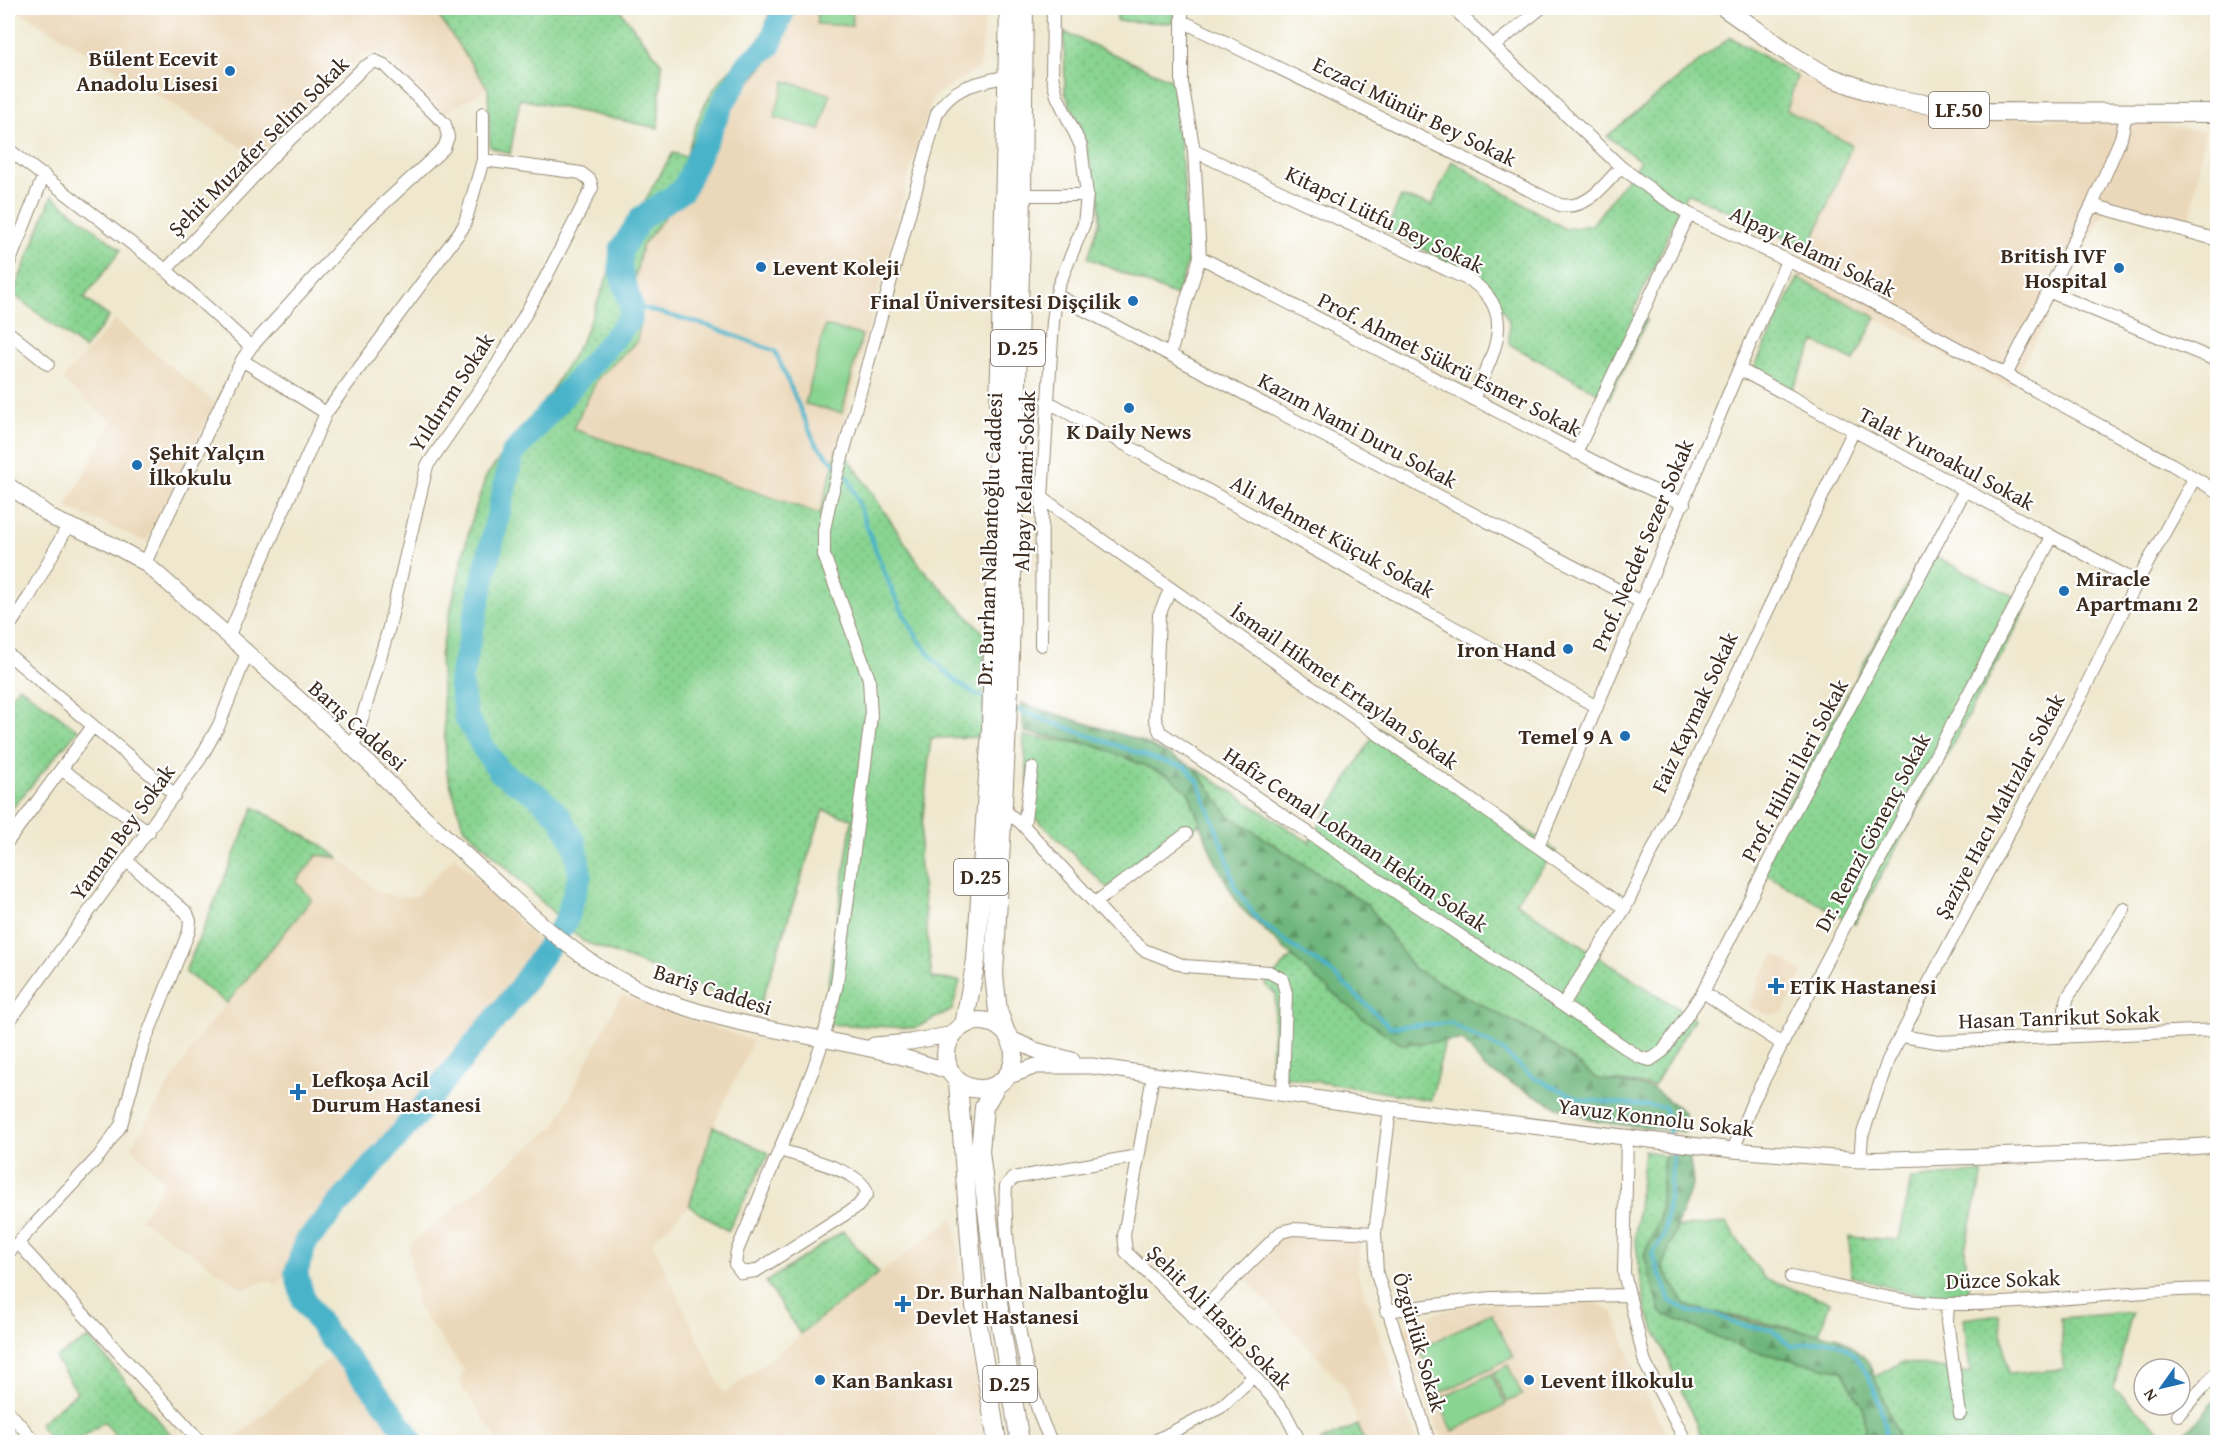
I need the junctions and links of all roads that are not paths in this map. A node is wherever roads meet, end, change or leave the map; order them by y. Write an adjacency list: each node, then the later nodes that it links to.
1 (1009, 8): 10 (main road, Dr. Burhan Nalbantoğlu Caddesi / D.25)
2 (1024, 8): 19 (main road, Dr. Burhan Nalbantoğlu Caddesi / D.25)
3 (1053, 8): 20 (street, Alpay Kelami Sokak)
4 (1182, 8): 8 (street)
5 (1453, 8): 9 (street, Alpay Kelami Sokak)
6 (1541, 8): 9 (street)
7 (1725, 8): 13 (main road, LF.50)
8 (1182, 21): 15 (street); 17 (street, Eczaci Münür Bey Sokak)
9 (1495, 45): 17 (street, Alpay Kelami Sokak)
10 (1008, 76): 60 (main road, Dr. Burhan Nalbantoğlu Caddesi / D.25); 87 (street)
11 (483, 113): 16 (street)
12 (2217, 113): 13 (main road, LF.50)
13 (2126, 115): 21 (street)
14 (8, 149): 18 (street)
15 (1194, 151): 24 (street); 38 (street, Kitapci Lütfu Bey Sokak)
16 (483, 160): 40 (street); 64 (street, Yıldırım Sokak)
17 (1621, 167): 22 (street, Alpay Kelami Sokak)
18 (44, 175): 26 (street); 27 (street)
19 (1022, 195): 20 (street); 60 (main road, Dr. Burhan Nalbantoğlu Caddesi / D.25)
20 (1087, 195): 29 (street, Alpay Kelami Sokak)
21 (2092, 205): 23 (street); 28 (street)
22 (1689, 214): 25 (street, Alpay Kelami Sokak); 42 (street)
23 (2217, 240)
24 (1200, 257): 32 (street); 38 (street, Prof. Ahmet Sükrü Esmer Sokak)
25 (1788, 261): 36 (street, Prof. Necdet Sezer Sokak); 37 (street, Alpay Kelami Sokak)
26 (8, 266)
27 (166, 270): 31 (street); 31 (street, Şehit Muzafer Selim Sokak)
28 (2050, 292): 34 (street); 37 (street)
29 (1056, 295): 32 (street, Kazım Nami Duru Sokak); 39 (street, Alpay Kelami Sokak)
30 (8, 332): 35 (street)
31 (251, 347): 33 (street)
32 (1170, 354): 54 (street, Kazım Nami Duru Sokak)
33 (242, 360): 40 (street); 51 (street)
34 (2217, 361)
35 (48, 364)
36 (1739, 369): 41 (street, Talat Yuroakul Sokak); 48 (street, Prof. Necdet Sezer Sokak)
37 (2006, 375): 43 (street, Alpay Kelami Sokak)
38 (1473, 399): 42 (street, Prof. Ahmet Sükrü Esmer Sokak)
39 (1047, 401): 47 (street, Alpay Kelami Sokak); 61 (street, Ali Mehmet Küçuk Sokak)
40 (326, 413): 56 (street)
41 (1853, 432): 45 (street, Talat Yuroakul Sokak); 76 (street, Faiz Kaymak Sokak)
42 (1576, 453): 48 (street, Prof. Ahmet Sükrü Esmer Sokak)
43 (2194, 479): 46 (street, Alpay Kelami Sokak); 52 (street, Şaziye Hacı Maltızlar Sokak)
44 (8, 485): 49 (street, Barış Caddesi)
45 (1965, 490): 50 (street, Talat Yuroakul Sokak); 79 (street, Prof. Hilmi İleri Sokak)
46 (2217, 492)
47 (1042, 498): 53 (street, İsmail Hikmet Ertaylan Sokak); 57 (street, Alpay Kelami Sokak)
48 (1684, 504): 54 (street, Prof. Necdet Sezer Sokak)
49 (69, 524): 51 (street, Barış Caddesi); 55 (street)
50 (2052, 537): 52 (street, Talat Yuroakul Sokak); 88 (street, Dr. Remzi Gönenç Sokak)
51 (146, 563): 56 (street, Barış Caddesi)
52 (2137, 582): 85 (street, Şaziye Hacı Maltızlar Sokak)
53 (1170, 590): 73 (street, İsmail Hikmet Ertaylan Sokak); 80 (street, Hafiz Cemal Lokman Hekim Sokak)
54 (1641, 602): 61 (street, Prof. Necdet Sezer Sokak)
55 (8, 628)
56 (228, 637): 58 (street, Barış Caddesi)
57 (1041, 645)
58 (247, 653): 64 (street, Barış Caddesi); 67 (street, Yaman Bey Sokak)
59 (8, 654): 62 (street)
60 (1001, 686): 63 (main road, Dr. Burhan Nalbantoğlu Caddesi / D.25)
61 (1598, 707): 73 (street, Prof. Necdet Sezer Sokak)
62 (93, 726): 66 (street); 67 (street)
63 (999, 733): 68 (main road, Dr. Burhan Nalbantoğlu Caddesi / D.25); 82 (main road, Dr. Burhan Nalbantoğlu Caddesi / D.25)
64 (353, 749): 78 (street, Barış Caddesi)
65 (1032, 768): 69 (street)
66 (61, 769): 70 (street); 72 (street)
67 (175, 795): 70 (street, Yaman Bey Sokak)
68 (1003, 811): 69 (street); 84 (main road, Dr. Burhan Nalbantoğlu Caddesi / D.25)
69 (1024, 825): 75 (street)
70 (148, 832): 74 (street, Yaman Bey Sokak)
71 (1186, 834): 75 (street)
72 (8, 841)
73 (1538, 846): 76 (street, İsmail Hikmet Ertaylan Sokak)
74 (128, 861): 81 (street, Yaman Bey Sokak); 104 (street)
75 (1095, 903): 95 (street)
76 (1625, 908): 80 (street, Faiz Kaymak Sokak)
77 (2124, 909): 86 (street)
78 (537, 922): 87 (street, Bariş Caddesi)
79 (1703, 992): 88 (street); 90 (street, Prof. Hilmi İleri Sokak)
80 (1563, 1004): 90 (street, Hafiz Cemal Lokman Hekim Sokak)
81 (8, 1023)
82 (959, 1029): 84 (main road); 89 (street, Bariş Caddesi); 93 (main road, D.25)
83 (2217, 1030): 86 (street, Hasan Tanrikut Sokak)
84 (1008, 1035): 91 (street, Yavuz Konnolu Sokak); 94 (main road, D.25)
85 (1902, 1036): 86 (street, Hasan Tanrikut Sokak); 102 (street, Şaziye Hacı Maltızlar Sokak)
86 (2066, 1037)
87 (823, 1040): 89 (street, Bariş Caddesi); 99 (street)
88 (1782, 1044): 100 (street, Dr. Remzi Gönenç Sokak)
89 (859, 1046): 93 (street, Bariş Caddesi)
90 (1650, 1060)
91 (1092, 1066): 92 (street, Yavuz Konnolu Sokak); 94 (street, Yavuz Konnolu Sokak)
92 (1153, 1076): 95 (street, Yavuz Konnolu Sokak); 101 (street, Şehit Ali Hasip Sokak)
93 (954, 1077): 94 (main road); 119 (main road, D.25)
94 (1001, 1081): 120 (main road, D.25)
95 (1283, 1092): 96 (street, Yavuz Konnolu Sokak)
96 (1390, 1109): 97 (street, Yavuz Konnolu Sokak); 103 (street, Özgürlük Sokak)
97 (1627, 1137): 100 (street, Yavuz Konnolu Sokak); 108 (street)
98 (2217, 1145): 102 (street, Yavuz Konnolu Sokak)
99 (780, 1150): 99 (street)
100 (1734, 1150): 102 (street, Yavuz Konnolu Sokak)
101 (1138, 1156): 111 (street, Şehit Ali Hasip Sokak); 121 (street)
102 (1860, 1160)
103 (1376, 1233): 110 (street, Özgürlük Sokak); 111 (street)
104 (18, 1244): 105 (street); 118 (street)
105 (8, 1253)
106 (1791, 1277): 109 (street, Düzce Sokak)
107 (2217, 1290): 109 (street, Düzce Sokak)
108 (1629, 1295): 110 (street); 125 (street)
109 (1948, 1304): 116 (street)
110 (1386, 1311): 124 (street, Özgürlük Sokak)
111 (1193, 1318): 113 (street, Şehit Ali Hasip Sokak)
112 (2217, 1371): 114 (street)
113 (1254, 1376): 122 (street); 123 (street, Şehit Ali Hasip Sokak)
114 (2192, 1399)
115 (8, 1411): 117 (street)
116 (1960, 1414)
117 (35, 1443)
118 (201, 1443)
119 (997, 1443)
120 (1020, 1443)
121 (1052, 1443)
122 (1153, 1443)
123 (1300, 1443)
124 (1429, 1443)
125 (1686, 1443)

